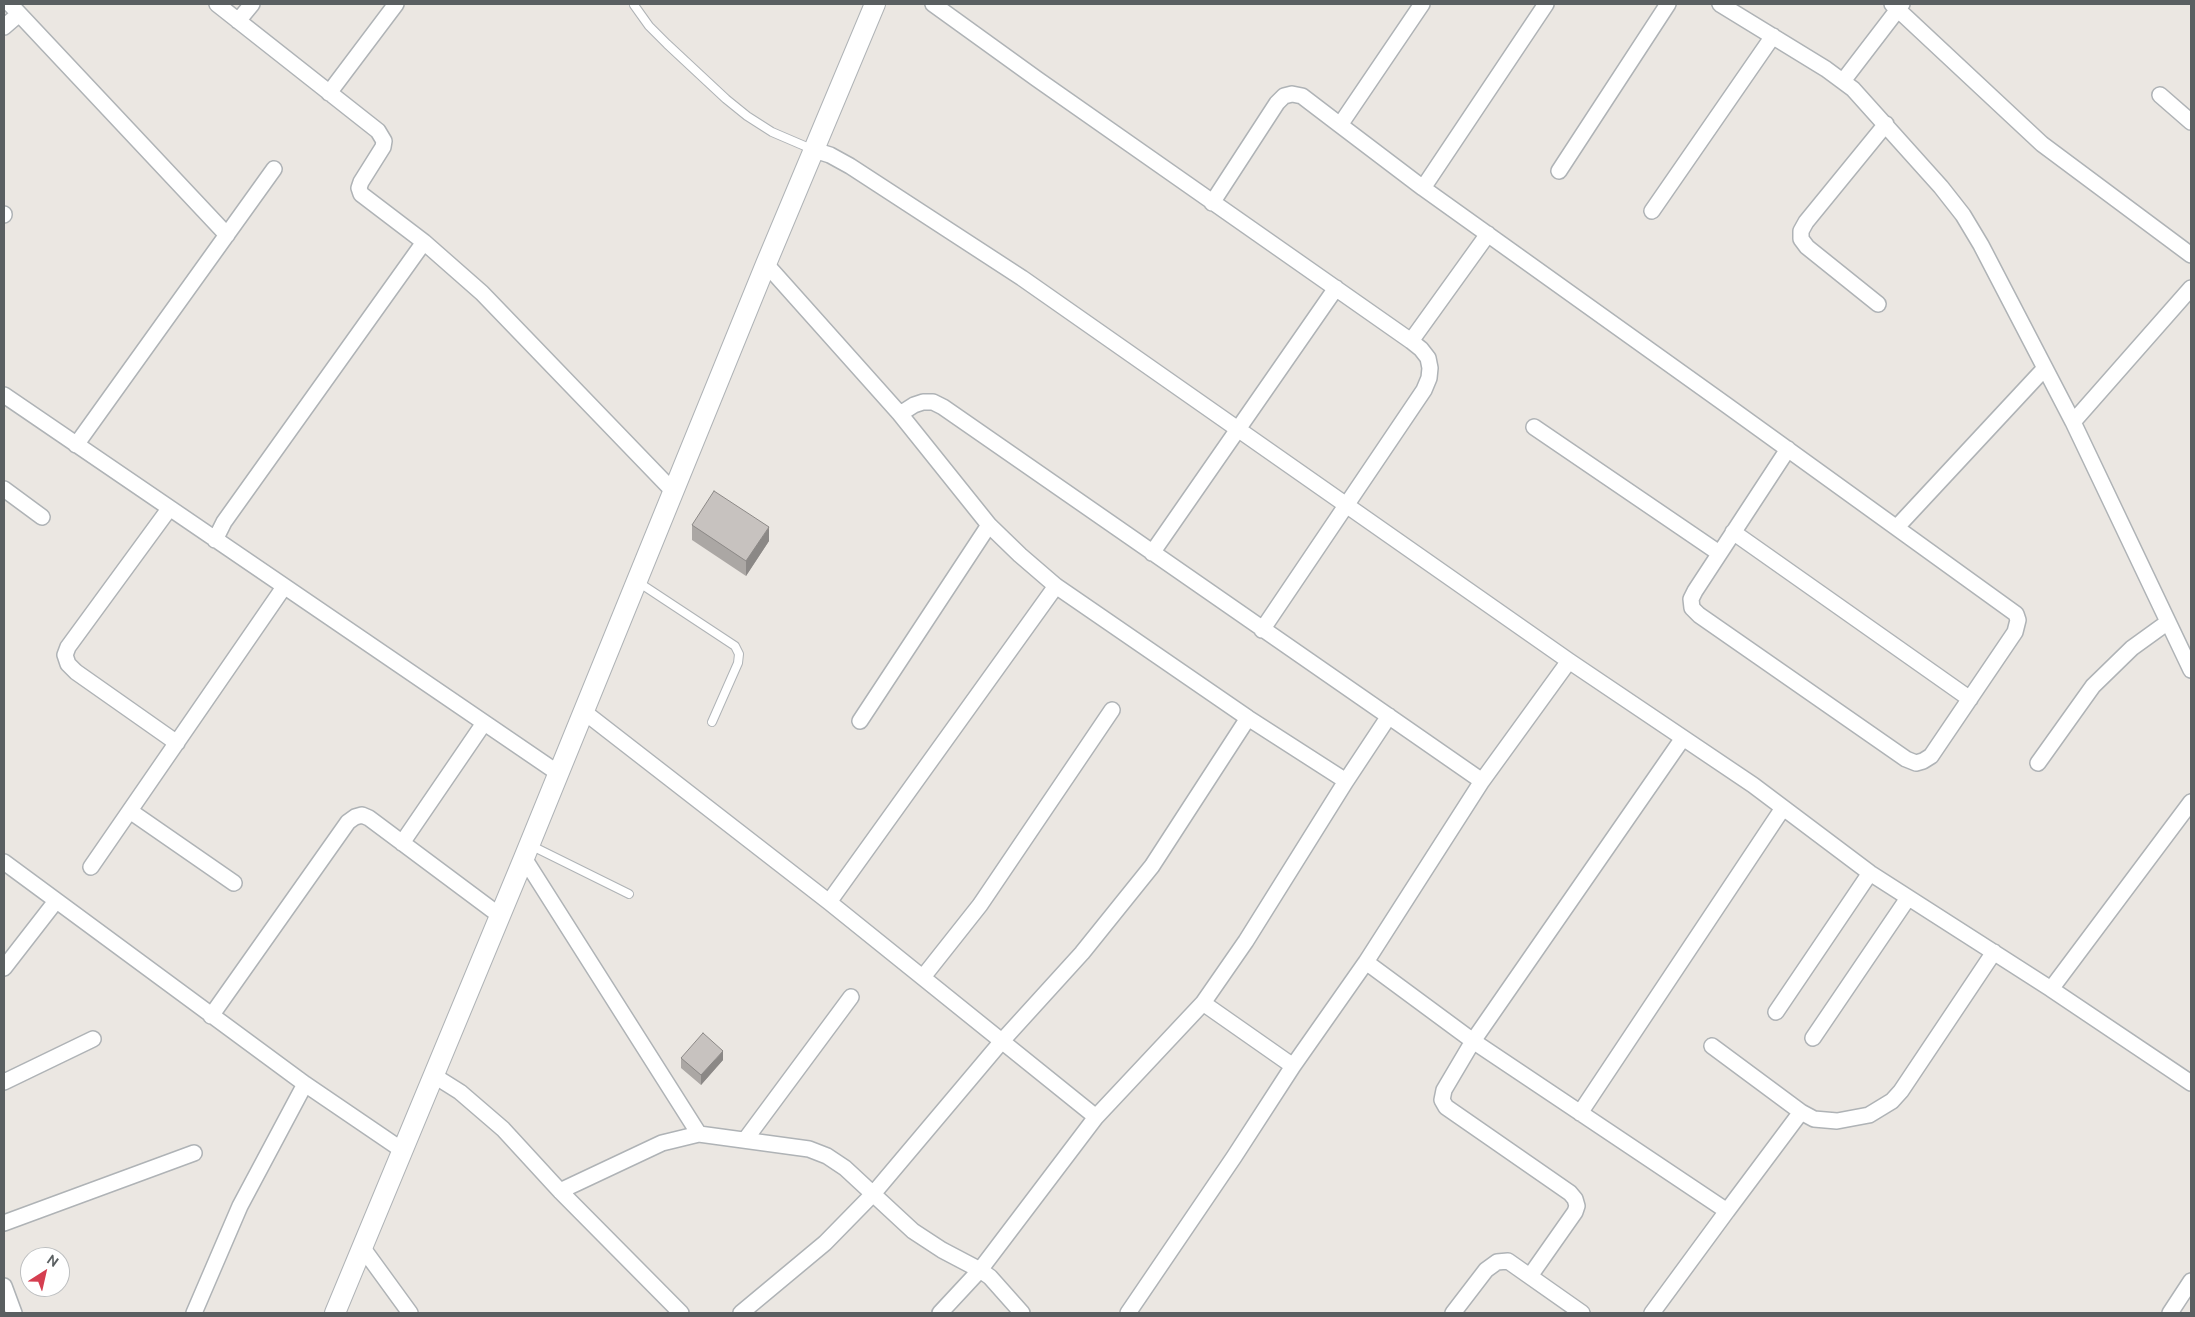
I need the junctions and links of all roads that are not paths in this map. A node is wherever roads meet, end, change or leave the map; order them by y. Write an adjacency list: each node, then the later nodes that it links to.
1 (217, 4): 13 (street)
2 (252, 4): 13 (street)
3 (396, 4): 17 (street)
4 (875, 4): 22 (main road)
5 (933, 4): 26 (street)
6 (1422, 4): 21 (street)
7 (1546, 4): 25 (street)
8 (1668, 4): 24 (street)
9 (1720, 4): 15 (street)
10 (634, 5): 22 (lane)
11 (1897, 5): 16 (street); 31 (street)
12 (15, 9): 14 (street); 29 (street)
13 (238, 21): 17 (street)
14 (4, 27)
15 (1773, 36): 16 (street); 27 (street)
16 (1843, 81): 20 (street)
17 (329, 93): 30 (street)
18 (2160, 95): 19 (street)
19 (2191, 122)
20 (1886, 124): 35 (street); 37 (street)
21 (1340, 125): 25 (street); 26 (street)
22 (814, 150): 32 (main road); 42 (street)
23 (274, 169): 29 (street)
24 (1559, 172)
25 (1424, 188): 28 (street)
26 (1212, 203): 33 (street)
27 (1652, 211)
28 (1488, 234): 36 (street); 44 (street)
29 (227, 235): 43 (street)
30 (424, 242): 46 (street); 53 (street)
31 (2191, 255)
32 (766, 264): 39 (street); 46 (main road)
33 (1336, 288): 36 (street); 42 (street)
34 (2191, 288): 40 (street)
35 (1878, 304)
36 (1411, 341): 47 (street)
37 (2045, 368): 40 (street); 51 (street)
38 (4, 395): 43 (street)
39 (900, 414): 50 (street); 54 (street)
40 (2073, 422): 59 (street)
41 (1534, 427): 55 (street)
42 (1238, 430): 47 (street); 54 (street)
43 (76, 445): 48 (street)
44 (1788, 449): 51 (street); 52 (street)
45 (4, 490): 49 (street)
46 (673, 492): 56 (main road)
47 (1347, 507): 60 (street); 61 (street)
48 (169, 509): 53 (street); 72 (street)
49 (42, 517)
50 (989, 526): 57 (street); 68 (street)
51 (1897, 527): 63 (street)
52 (1733, 532): 55 (street); 63 (street)
53 (215, 540): 58 (street)
54 (1152, 553): 60 (street)
55 (1719, 553): 63 (street)
56 (636, 581): 65 (main road); 69 (lane)
57 (1056, 586): 67 (street); 89 (street)
58 (284, 587): 70 (street); 72 (street)
59 (2168, 622): 62 (street); 73 (street)
60 (1262, 630): 66 (street)
61 (1569, 661): 71 (street); 75 (street)
62 (2191, 670)
63 (1970, 698)
64 (1112, 710): 94 (street)
65 (584, 711): 74 (main road); 89 (street)
66 (1389, 716): 75 (street); 76 (street)
67 (1248, 718): 76 (street); 102 (street)
68 (860, 721)
69 (712, 722)
70 (484, 723): 74 (street); 80 (street)
71 (1683, 738): 78 (street); 103 (street)
72 (177, 743): 79 (street)
73 (2038, 763)
74 (558, 773): 81 (main road)
75 (1482, 781): 92 (street)
76 (1346, 782): 97 (street)
77 (2191, 802): 95 (street)
78 (1784, 808): 84 (street); 111 (street)
79 (130, 811): 83 (street); 85 (street)
80 (402, 843): 90 (street); 99 (street)
81 (527, 852): 86 (lane); 90 (main road); 113 (street)
82 (4, 862): 88 (street)
83 (91, 867)
84 (1870, 873): 87 (street); 98 (street)
85 (234, 883)
86 (629, 894)
87 (1908, 898): 91 (street); 100 (street)
88 (56, 901): 93 (street); 99 (street)
89 (829, 902): 94 (street)
90 (499, 915): 106 (main road)
91 (1994, 952): 95 (street); 110 (street)
92 (1366, 962): 103 (street); 105 (street)
93 (4, 968)
94 (923, 977): 102 (street)
95 (2051, 989): 108 (street)
96 (851, 997): 114 (street)
97 (1203, 1003): 105 (street); 112 (street)
98 (1776, 1012)
99 (211, 1016): 109 (street)
100 (1813, 1038)
101 (93, 1039): 107 (street)
102 (1002, 1041): 112 (street); 118 (street)
103 (1473, 1041): 111 (street); 123 (street)
104 (1712, 1046): 110 (street)
105 (1293, 1066): 134 (street)
106 (433, 1074): 115 (main road); 117 (street)
107 (4, 1082)
108 (2191, 1083)
109 (305, 1084): 115 (street); 127 (street)
110 (1801, 1112): 119 (street)
111 (1580, 1113): 119 (street)
112 (1096, 1117): 122 (street)
113 (699, 1134): 114 (street); 117 (street)
114 (745, 1140): 118 (street)
115 (402, 1150): 121 (main road)
116 (194, 1153): 120 (street)
117 (560, 1191): 130 (street)
118 (873, 1194): 122 (street); 131 (street)
119 (1727, 1212): 137 (street)
120 (4, 1223)
121 (362, 1247): 128 (main road); 129 (street)
122 (980, 1270): 132 (street); 133 (street)
123 (1530, 1276): 135 (street); 136 (street)
124 (2191, 1282): 138 (street)
125 (4, 1286): 126 (street)
126 (14, 1313)
127 (194, 1313)
128 (335, 1313)
129 (410, 1313)
130 (681, 1313)
131 (741, 1313)
132 (940, 1313)
133 (1022, 1313)
134 (1128, 1313)
135 (1453, 1313)
136 (1582, 1313)
137 (1652, 1313)
138 (2170, 1313)

